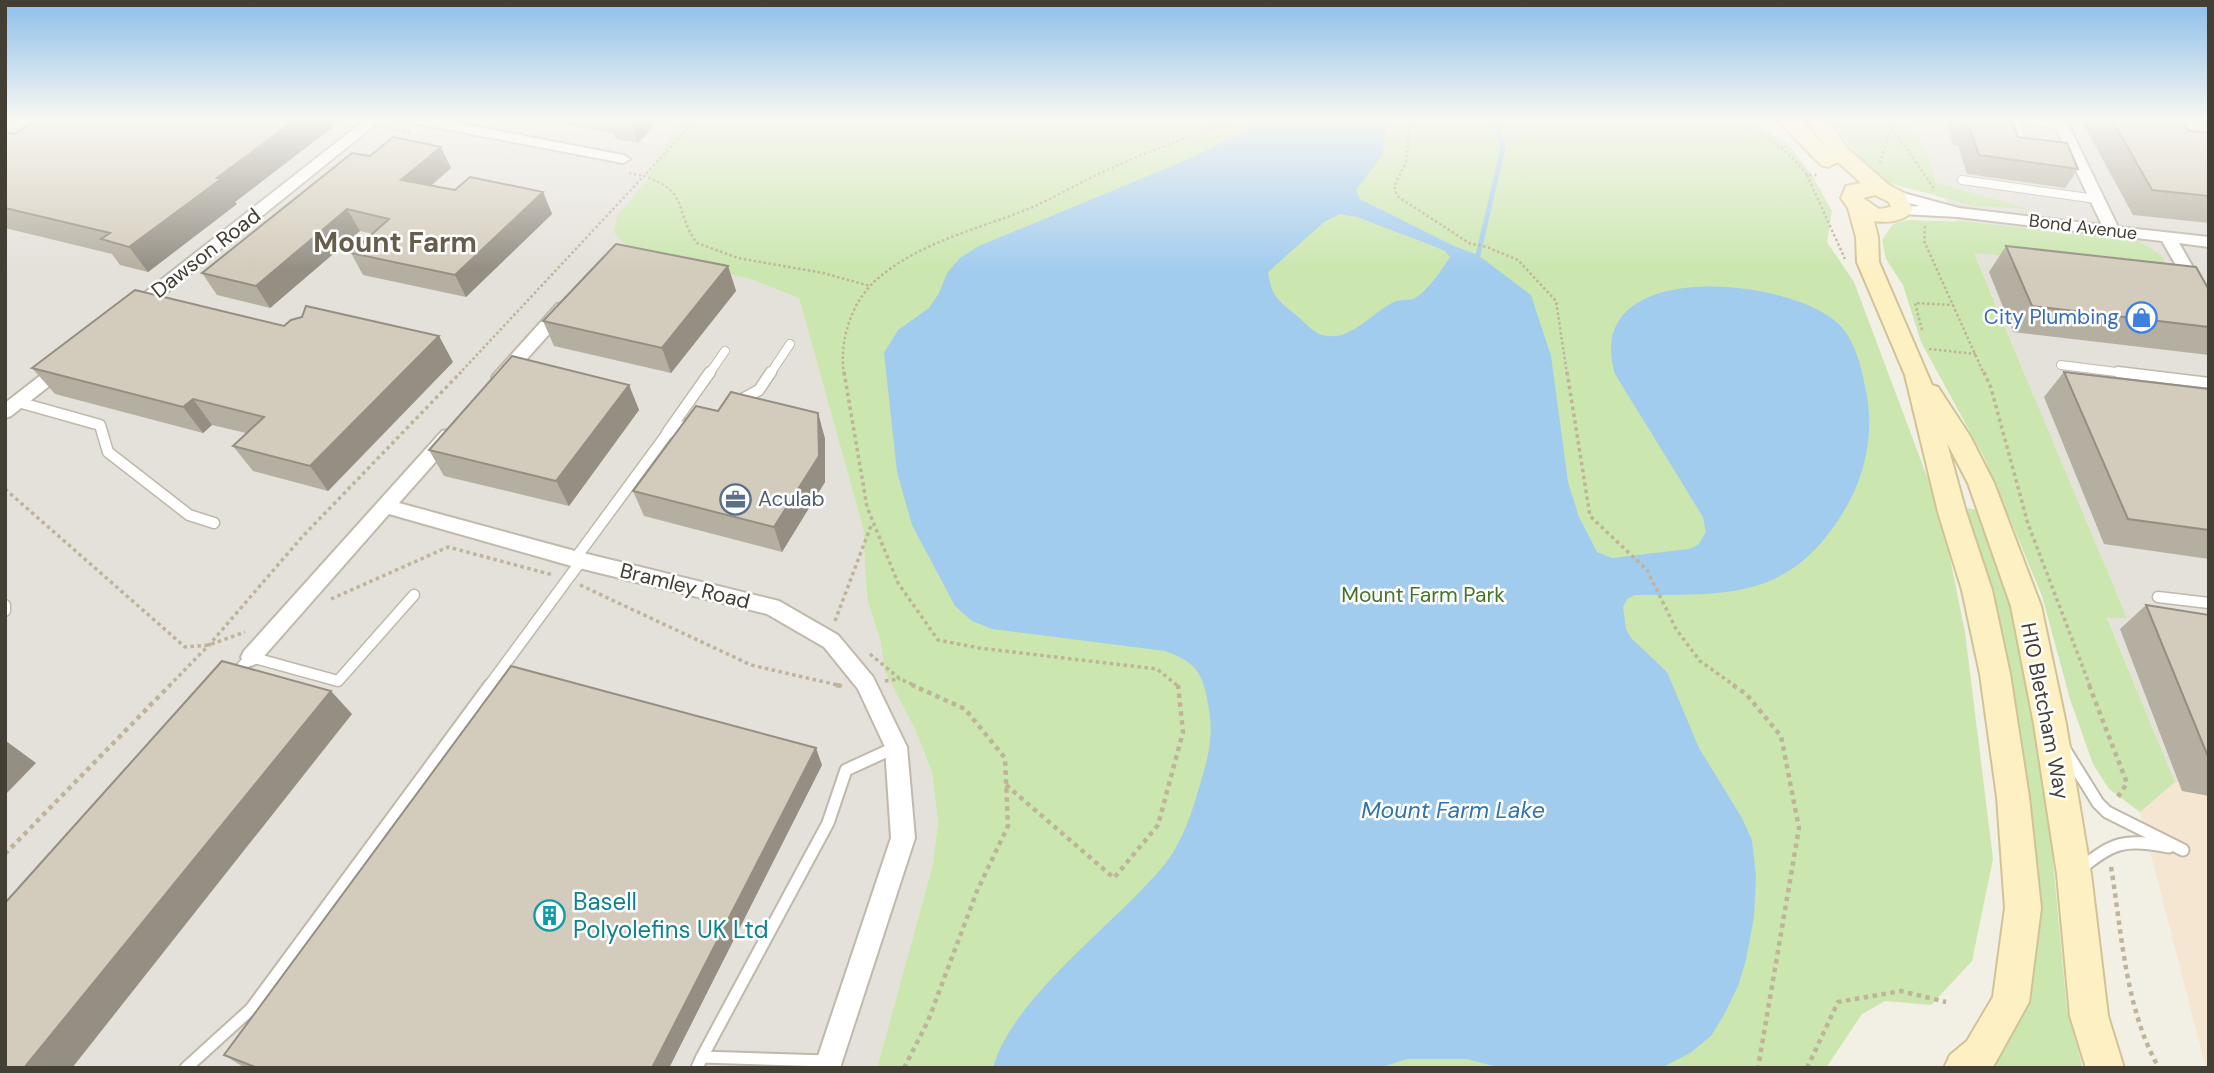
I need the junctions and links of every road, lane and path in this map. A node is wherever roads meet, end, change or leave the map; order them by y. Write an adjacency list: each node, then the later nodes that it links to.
1 (311, 170): 19 (street, Dawson Road)
2 (649, 170): 8 (path)
3 (1107, 170): 17 (path)
4 (1402, 170): 67 (path)
5 (1835, 170): 11 (street, H10 Bletcham Way)
6 (1859, 170): 12 (street, H10 Bletcham Way)
7 (2082, 170): 10 (street)
8 (644, 176): 17 (path); 50 (path)
9 (1962, 180): 10 (lane)
10 (2096, 199): 13 (street)
11 (1856, 201): 12 (street); 14 (street, H10 Bletcham Way)
12 (1892, 202): 13 (street, Bond Avenue); 14 (street)
13 (2113, 231): 15 (street, Bond Avenue)
14 (1867, 237): 29 (street, H10 Bletcham Way)
15 (2168, 238): 16 (street, Bond Avenue); 22 (street)
16 (2209, 242)
17 (870, 286): 40 (path)
18 (580, 289): 31 (street)
19 (146, 300): 20 (street); 23 (street, Dawson Road)
20 (171, 305)
21 (1953, 305): 24 (path)
22 (2209, 309)
23 (125, 317)
24 (1924, 337)
25 (790, 344): 33 (lane)
26 (82, 351): 32 (street)
27 (725, 351): 36 (lane)
28 (2061, 365): 30 (lane)
29 (1917, 375): 56 (street, H10 Bletcham Way); 69 (street, H10 Bletcham Way)
30 (2209, 383)
31 (487, 393)
32 (11, 407): 39 (lane)
33 (724, 408)
34 (701, 418): 36 (lane)
35 (460, 424): 38 (street)
36 (667, 434): 41 (lane)
37 (5, 489): 50 (path)
38 (385, 506): 41 (street, Bramley Road); 48 (street)
39 (215, 523)
40 (872, 523): 49 (path); 58 (path)
41 (578, 560): 42 (lane); 55 (street, Bramley Road)
42 (568, 579): 48 (path); 55 (path); 65 (lane)
43 (414, 595): 52 (lane)
44 (2158, 597): 45 (lane)
45 (2209, 603)
46 (5, 606): 47 (lane)
47 (5, 611)
48 (286, 619): 50 (path); 52 (street)
49 (834, 624)
50 (209, 645): 59 (path)
51 (862, 648): 53 (path)
52 (251, 657): 54 (lane)
53 (900, 679): 55 (path); 58 (path)
54 (228, 682)
55 (866, 683): 57 (street, Bramley Road)
56 (2050, 724): 60 (street, H10 Bletcham Way); 60 (lane)
57 (896, 747): 63 (lane); 64 (street, Bramley Road)
58 (1006, 785): 66 (path)
59 (5, 854)
60 (2074, 874): 70 (street, H10 Bletcham Way)
61 (1946, 1002): 68 (path)
62 (2150, 1056): 71 (path)
63 (699, 1062): 64 (lane)
64 (827, 1064)
65 (186, 1068)
66 (904, 1068)
67 (1758, 1068)
68 (1807, 1068)
69 (1963, 1068)
70 (2105, 1068)
71 (2160, 1068)

